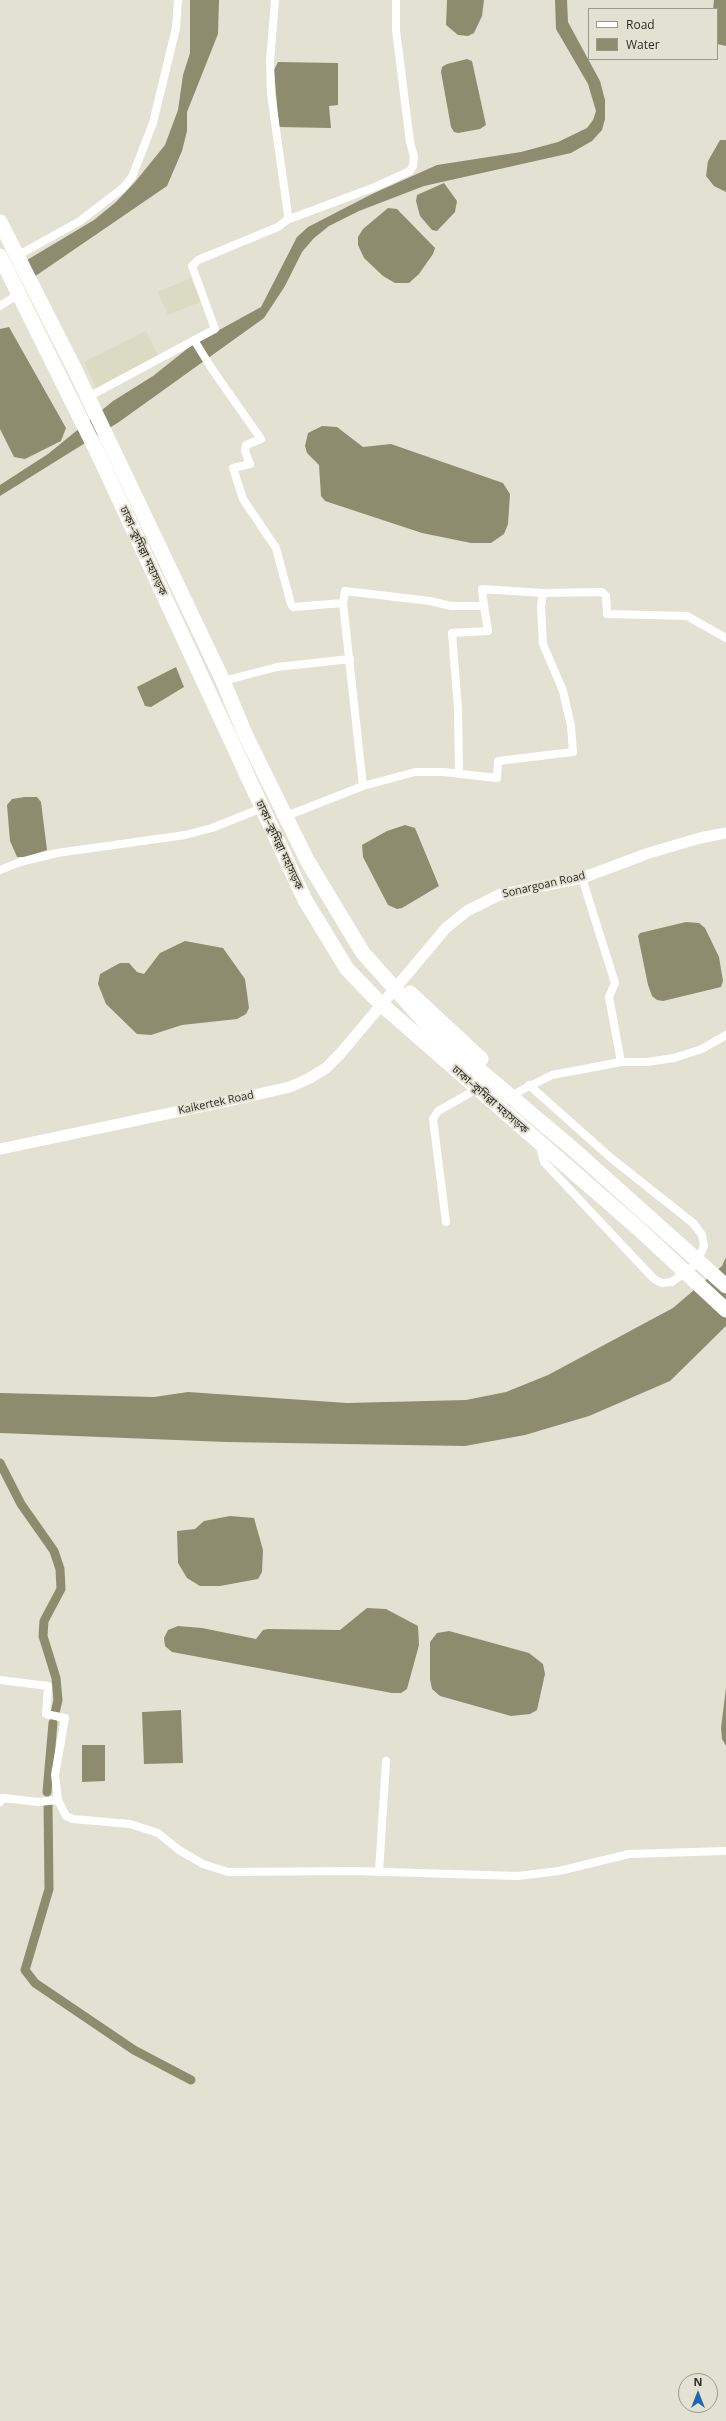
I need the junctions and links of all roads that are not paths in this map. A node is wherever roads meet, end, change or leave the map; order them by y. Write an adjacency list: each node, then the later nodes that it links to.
1 (178, 0): 7 (street)
2 (275, 0): 4 (street)
3 (396, 0): 4 (street)
4 (287, 220): 10 (street)
5 (0, 222): 7 (highway)
6 (0, 256): 8 (highway, ঢাকা–কুমিল্লা মহাসড়ক)
7 (17, 256): 11 (highway, ঢাকা–কুমিল্লা মহাসড়ক)
8 (20, 293): 9 (street); 21 (highway, ঢাকা–কুমিল্লা মহাসড়ক)
9 (0, 306)
10 (194, 340): 11 (street); 13 (street)
11 (90, 402): 17 (highway, ঢাকা–কুমিল্লা মহাসড়ক)
12 (543, 593): 14 (street); 15 (street); 19 (street)
13 (343, 603): 14 (street); 16 (street)
14 (484, 606): 19 (street)
15 (726, 638)
16 (350, 659): 17 (street); 20 (street)
17 (223, 681): 18 (highway, ঢাকা–কুমিল্লা মহাসড়ক)
18 (230, 698): 22 (highway); 26 (highway, ঢাকা–কুমিল্লা মহাসড়ক)
19 (459, 774): 20 (street)
20 (363, 786): 22 (street)
21 (262, 808): 24 (street); 27 (highway, ঢাকা–কুমিল্লা মহাসড়ক)
22 (294, 813): 26 (highway)
23 (726, 833): 25 (main road, Sonargoan Road)
24 (0, 870)
25 (582, 878): 26 (main road, Sonargoan Road); 29 (street)
26 (396, 985): 27 (main road, Kaikertek Road); 31 (highway); 34 (highway, ঢাকা–কুমিল্লা মহাসড়ক)
27 (381, 1004): 30 (highway, ঢাকা–কুমিল্লা মহাসড়ক); 33 (main road, Kaikertek Road)
28 (726, 1035): 29 (street)
29 (621, 1062): 31 (street)
30 (477, 1089): 32 (highway, ঢাকা–কুমিল্লা মহাসড়ক); 35 (street)
31 (523, 1089): 32 (street); 34 (highway)
32 (539, 1142): 37 (highway, ঢাকা–কুমিল্লা মহাসড়ক)
33 (0, 1149)
34 (595, 1168): 36 (highway, ঢাকা–কুমিল্লা মহাসড়ক)
35 (446, 1222)
36 (726, 1286)
37 (726, 1310)
38 (0, 1680): 40 (street)
39 (386, 1761): 43 (street)
40 (58, 1800): 41 (street); 43 (street)
41 (0, 1802)
42 (726, 1851): 43 (street)
43 (380, 1872)

